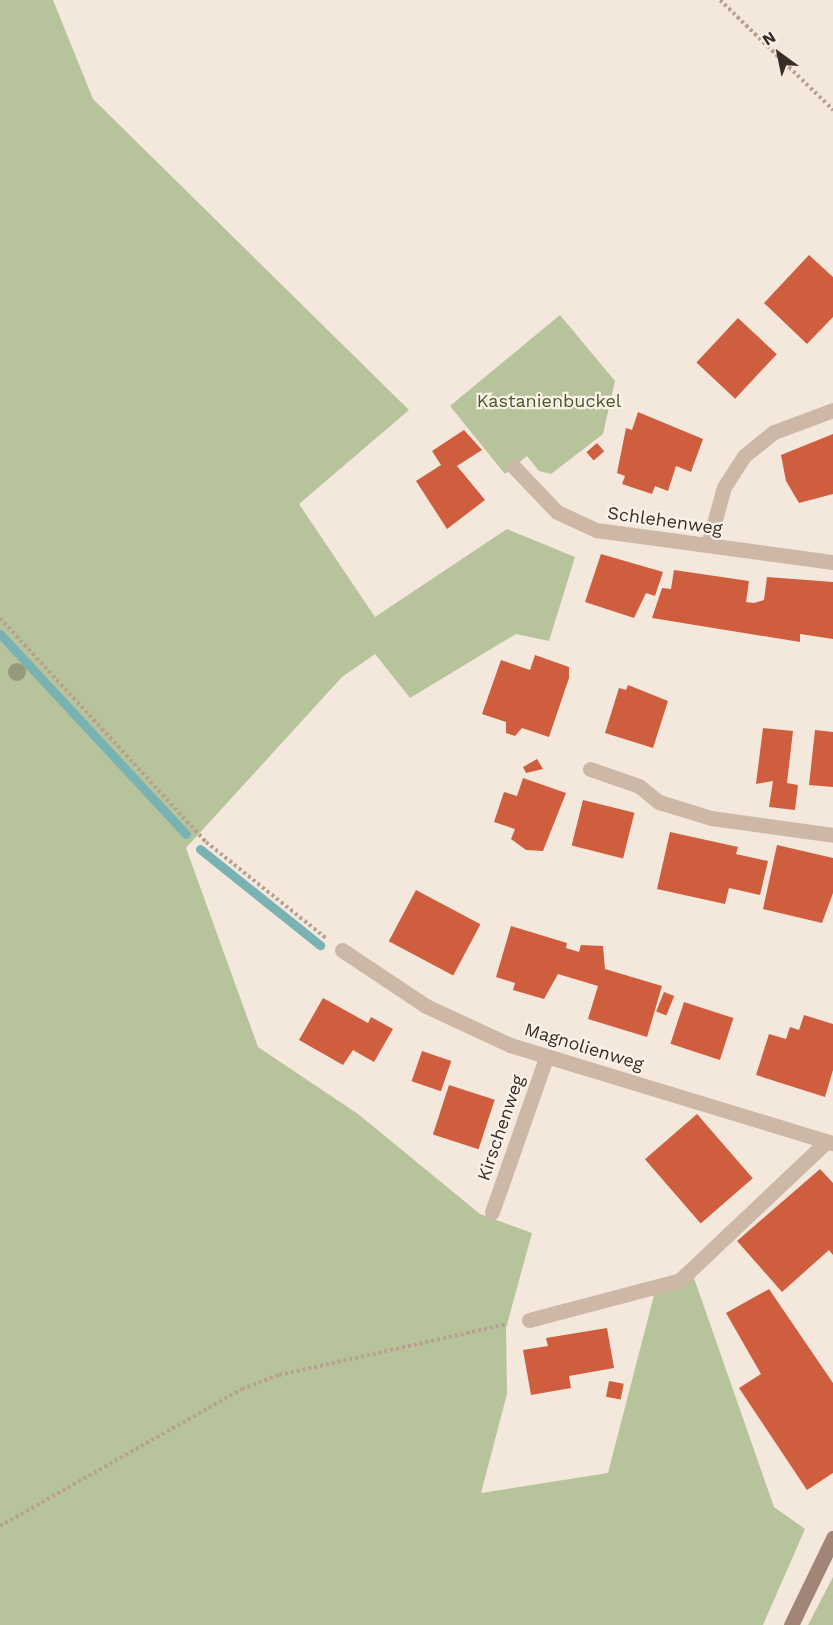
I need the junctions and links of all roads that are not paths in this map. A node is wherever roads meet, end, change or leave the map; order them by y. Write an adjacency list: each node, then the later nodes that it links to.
1 (833, 411): 3 (street)
2 (514, 467): 3 (street, Schlehenweg)
3 (708, 545): 4 (street, Schlehenweg)
4 (833, 562)
5 (590, 770): 6 (street)
6 (833, 835)
7 (342, 950): 8 (street, Magnolienweg)
8 (546, 1058): 9 (street, Magnolienweg); 10 (street, Kirschenweg)
9 (830, 1142): 11 (street)
10 (492, 1212)
11 (529, 1320)
12 (833, 1538): 13 (main road)
13 (791, 1625)

